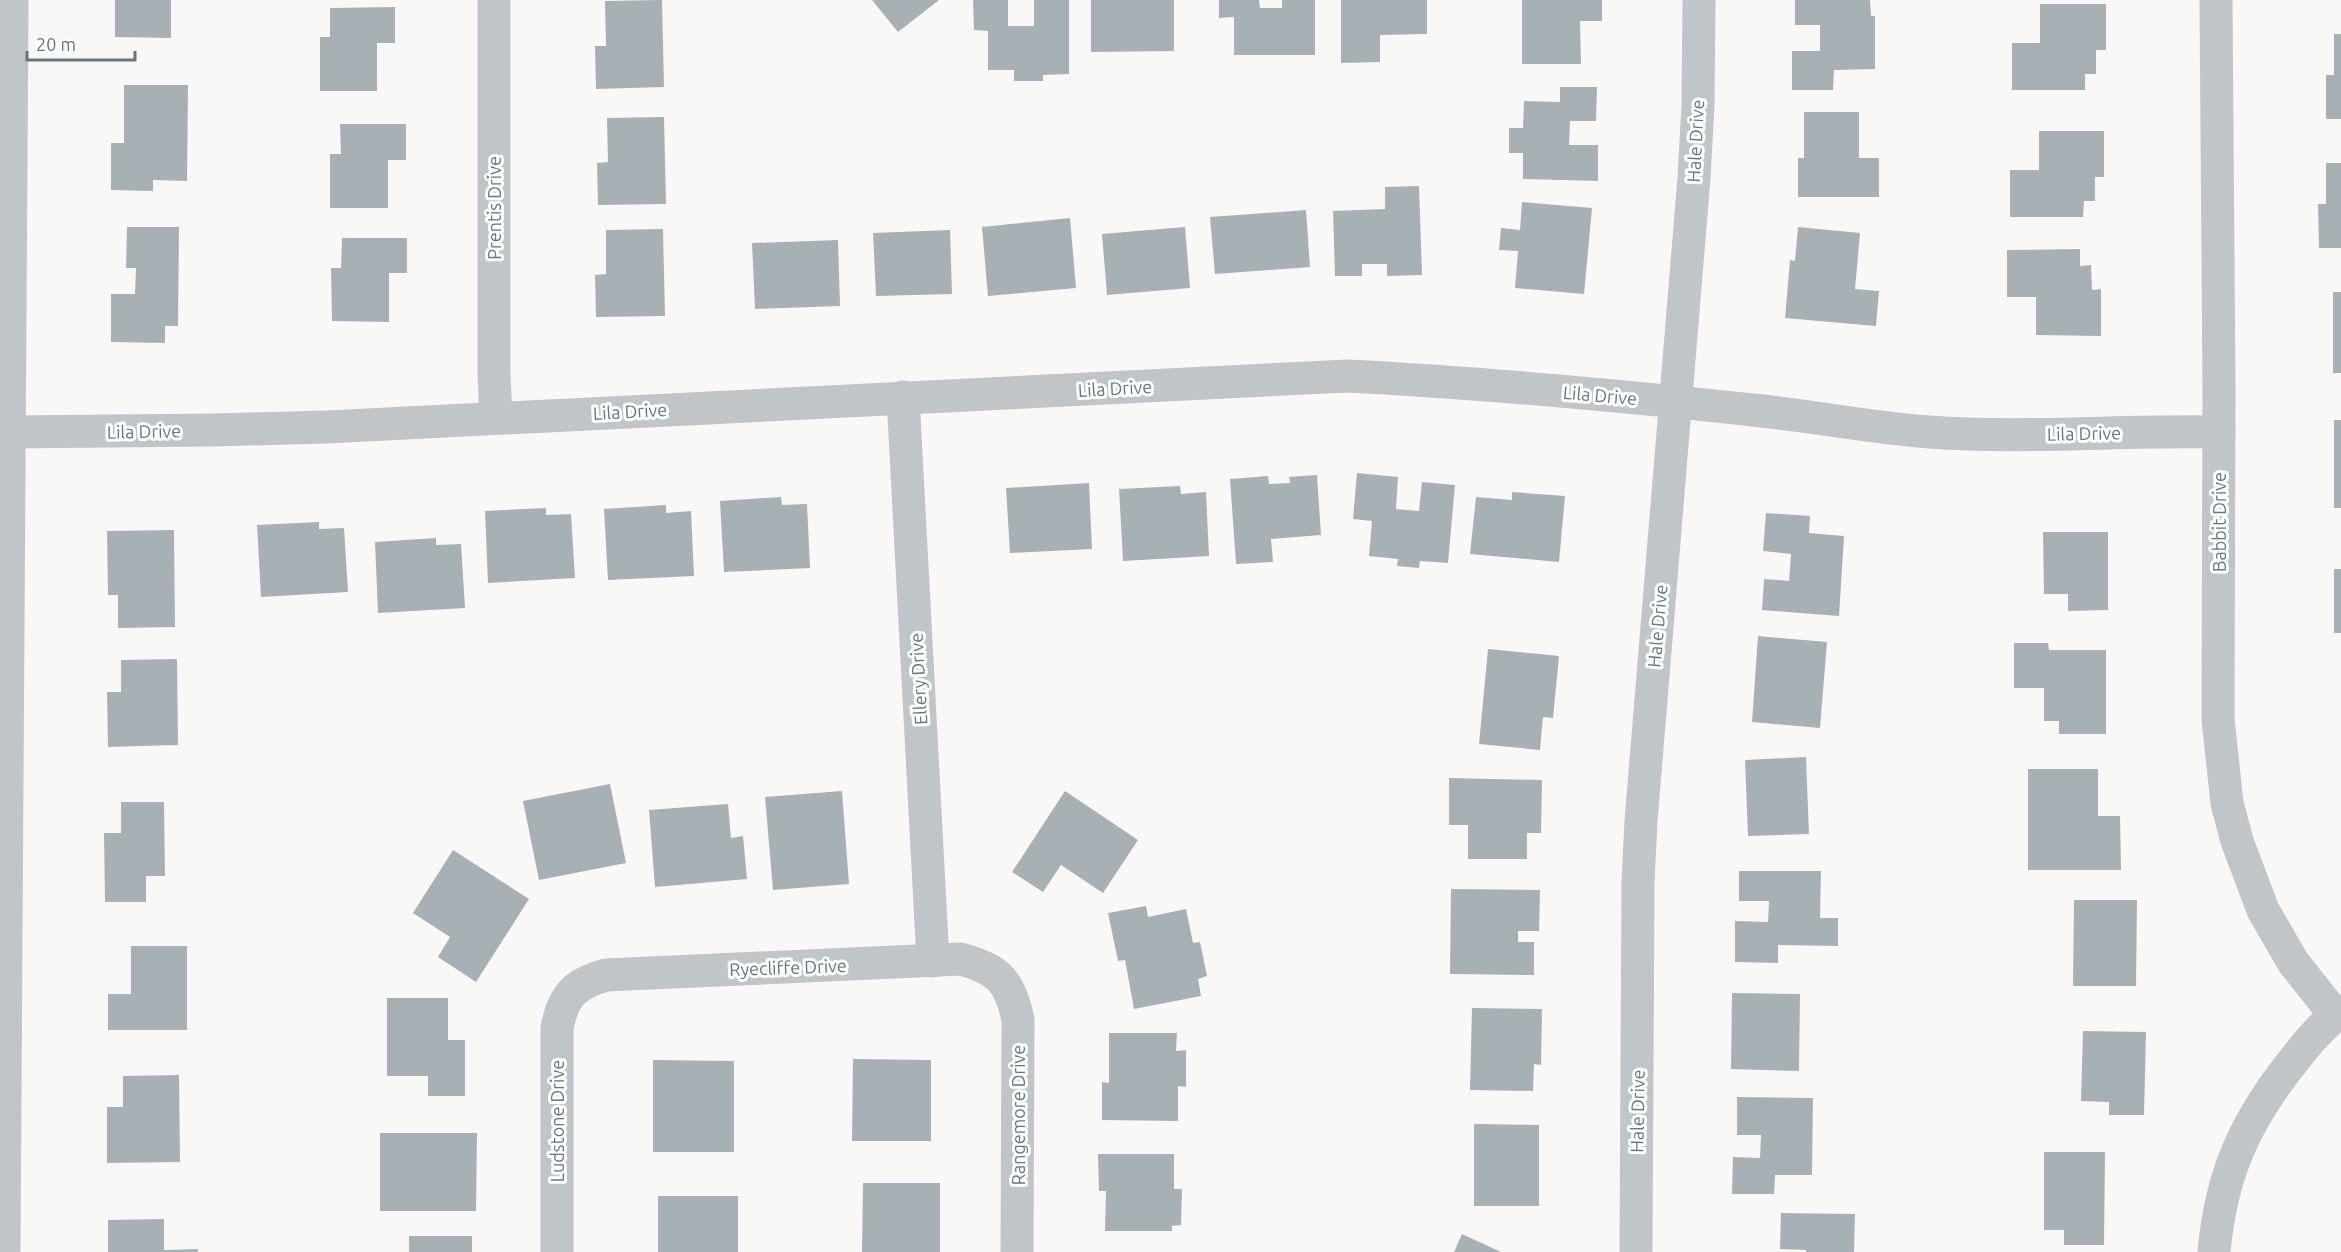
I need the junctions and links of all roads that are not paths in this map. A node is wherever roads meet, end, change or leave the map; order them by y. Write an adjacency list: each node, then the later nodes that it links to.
1 (12, 0): 8 (street)
2 (494, 0): 7 (street, Prentis Drive)
3 (1699, 0): 6 (street, Hale Drive)
4 (2216, 0): 9 (street, Babbit Drive)
5 (903, 397): 6 (street, Lila Drive); 7 (street, Lila Drive); 10 (street, Ellery Drive)
6 (1676, 403): 9 (street, Lila Drive); 17 (street, Hale Drive)
7 (496, 417): 8 (street, Lila Drive)
8 (9, 432): 14 (street)
9 (2219, 432): 13 (street, Babbit Drive)
10 (933, 961): 11 (street, Ryecliffe Drive); 12 (street, Ryecliffe Drive)
11 (1004, 981): 16 (street, Rangemore Drive)
12 (572, 993): 15 (street, Ludstone Drive)
13 (2338, 1013): 18 (street)
14 (4, 1252)
15 (557, 1252)
16 (1017, 1252)
17 (1636, 1252)
18 (2214, 1252)

